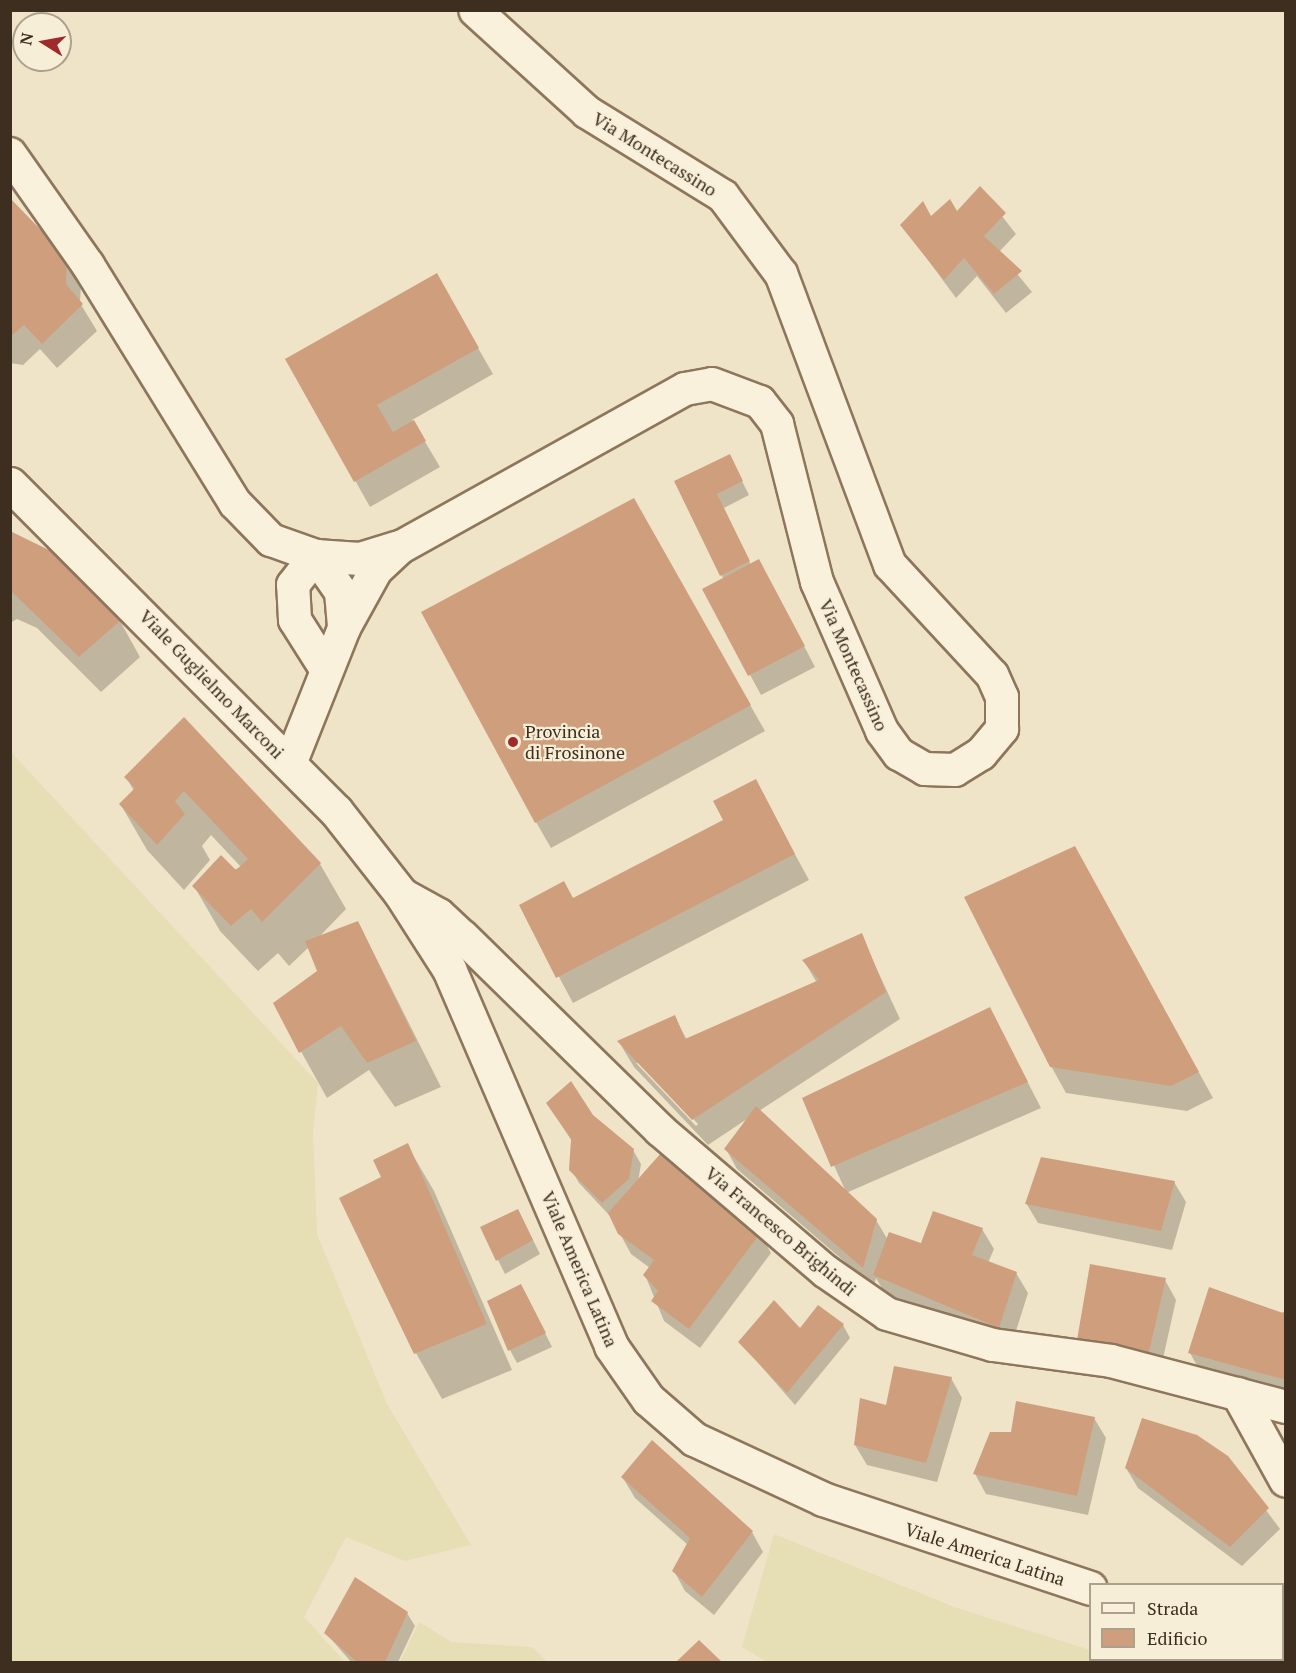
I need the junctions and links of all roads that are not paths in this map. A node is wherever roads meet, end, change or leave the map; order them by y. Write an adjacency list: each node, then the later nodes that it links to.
1 (475, 10): 4 (street, Via Montecassino)
2 (10, 154): 5 (street)
3 (10, 484): 8 (main road, Viale Guglielmo Marconi)
4 (401, 547): 5 (street); 6 (street, Via Montecassino)
5 (316, 556): 6 (street); 7 (street)
6 (344, 628): 7 (street, Via Montecassino)
7 (326, 669): 8 (street, Via Montecassino)
8 (290, 764): 9 (main road, Viale Guglielmo Marconi)
9 (401, 894): 10 (street, Via Francesco Brighindi); 13 (main road, Viale America Latina)
10 (1238, 1394): 11 (street, Via Francesco Brighindi); 12 (street)
11 (1286, 1407)
12 (1286, 1481)
13 (1089, 1588)

